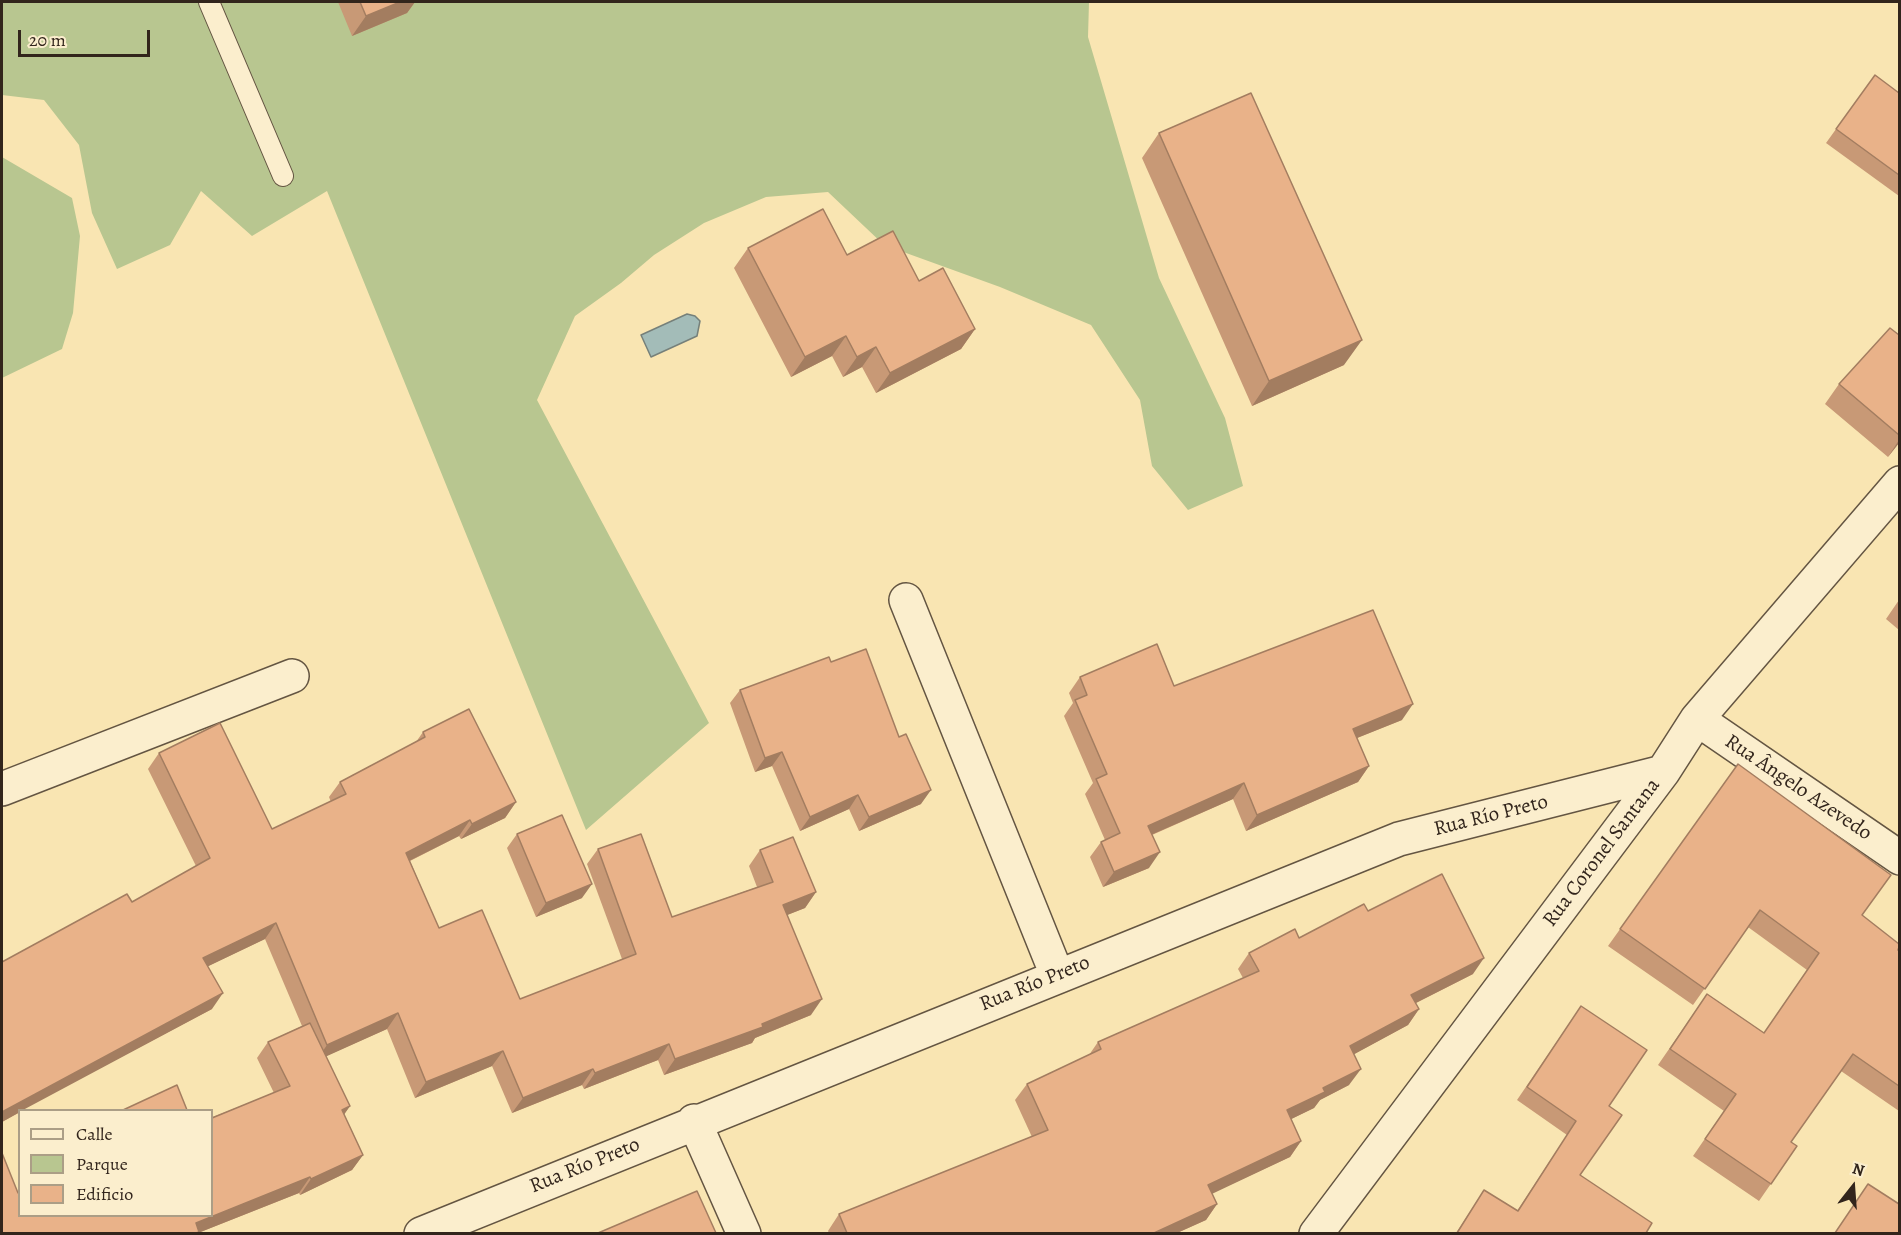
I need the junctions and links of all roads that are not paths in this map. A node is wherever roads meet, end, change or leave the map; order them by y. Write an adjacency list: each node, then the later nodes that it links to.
1 (209, 2): 2 (lane)
2 (283, 176)
3 (1899, 483): 6 (street, Rua Coronel Santana)
4 (906, 600): 10 (street)
5 (292, 676): 8 (street)
6 (1697, 719): 7 (street, Rua Coronel Santana); 9 (street, Rua Ângelo Azevedo)
7 (1663, 772): 10 (street, Rua Río Preto); 14 (street, Rua Coronel Santana)
8 (2, 789)
9 (1899, 858)
10 (1057, 975): 11 (street, Rua Río Preto)
11 (694, 1121): 12 (street, Rua Río Preto); 13 (street)
12 (421, 1233)
13 (744, 1233)
14 (1316, 1233)

